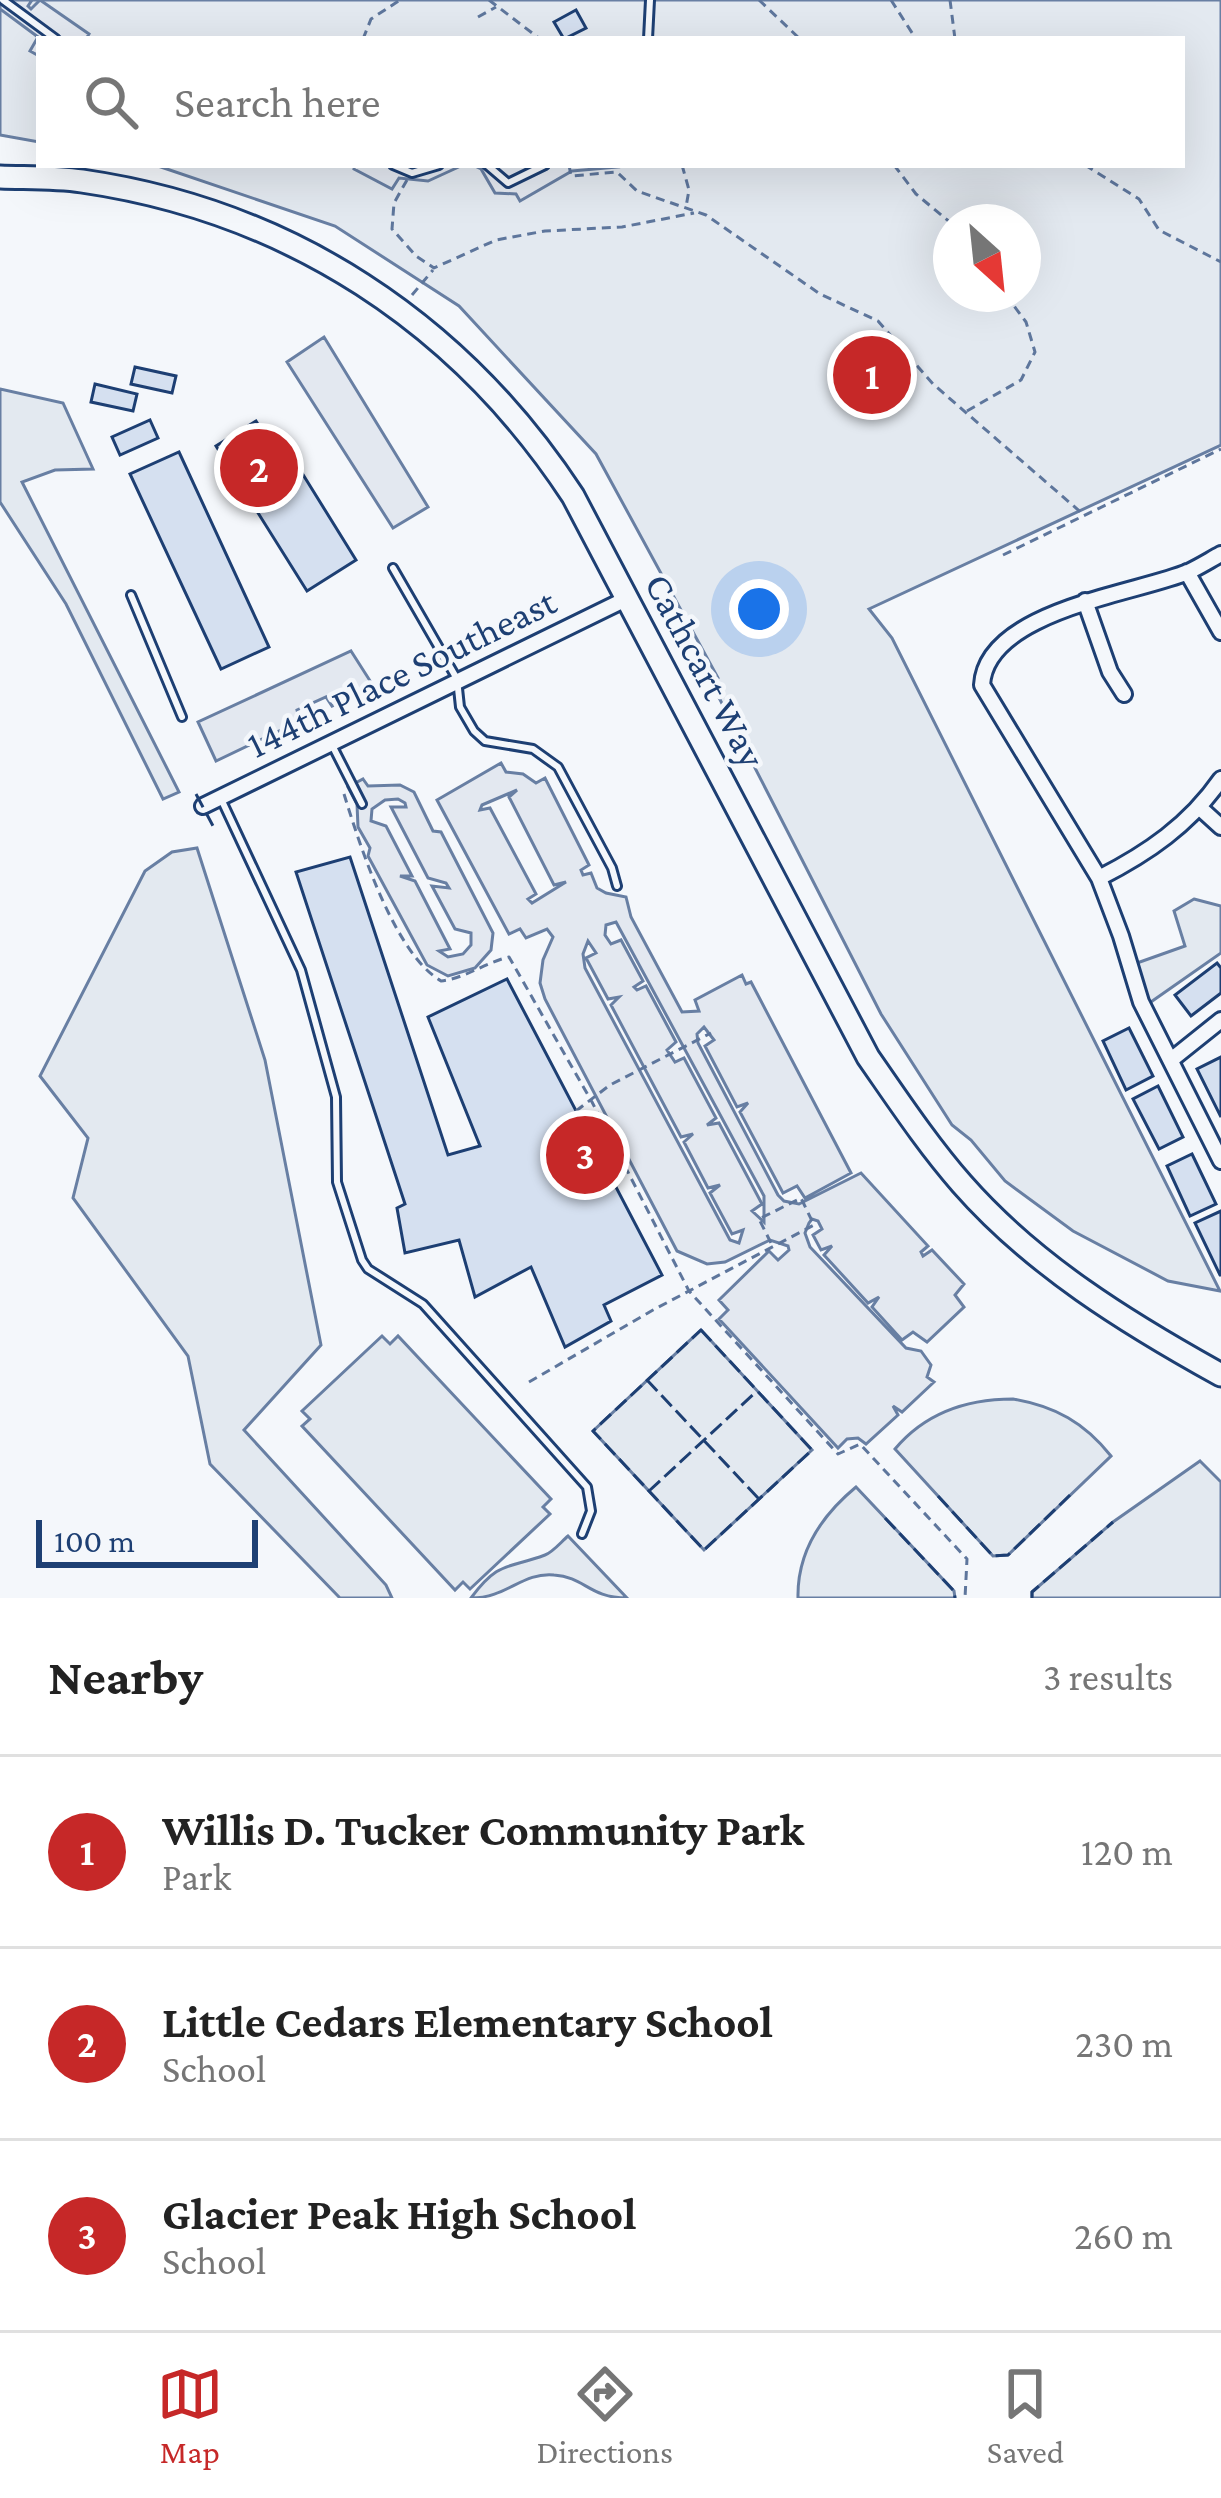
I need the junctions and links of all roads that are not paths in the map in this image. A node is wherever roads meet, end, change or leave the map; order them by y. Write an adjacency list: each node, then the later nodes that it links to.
1 (3, 0): 3 (lane)
2 (650, 0): 4 (lane)
3 (52, 36)
4 (648, 36)
5 (400, 168): 6 (lane)
6 (430, 168)
7 (491, 168): 8 (lane)
8 (539, 168)
9 (0, 177): 14 (main road, Cathcart Way)
10 (1221, 554): 12 (street)
11 (393, 568): 17 (lane)
12 (1187, 572): 15 (street); 16 (street)
13 (131, 595): 19 (lane)
14 (628, 598): 17 (street, 144th Place Southeast); 32 (main road, Cathcart Way)
15 (1085, 601): 18 (street); 27 (street)
16 (1221, 632)
17 (457, 680): 20 (street, 144th Place Southeast); 28 (lane)
18 (1124, 694)
19 (182, 717)
20 (330, 742): 22 (street, 144th Place Southeast); 23 (lane)
21 (1221, 779): 25 (street)
22 (220, 797): 24 (street, 144th Place Southeast); 33 (lane)
23 (362, 804)
24 (203, 806)
25 (1199, 807): 26 (street); 27 (street)
26 (1221, 827)
27 (1099, 878): 30 (street)
28 (617, 886)
29 (1221, 1020): 30 (street)
30 (1171, 1060): 31 (street)
31 (1221, 1161)
32 (1221, 1376)
33 (582, 1534)

